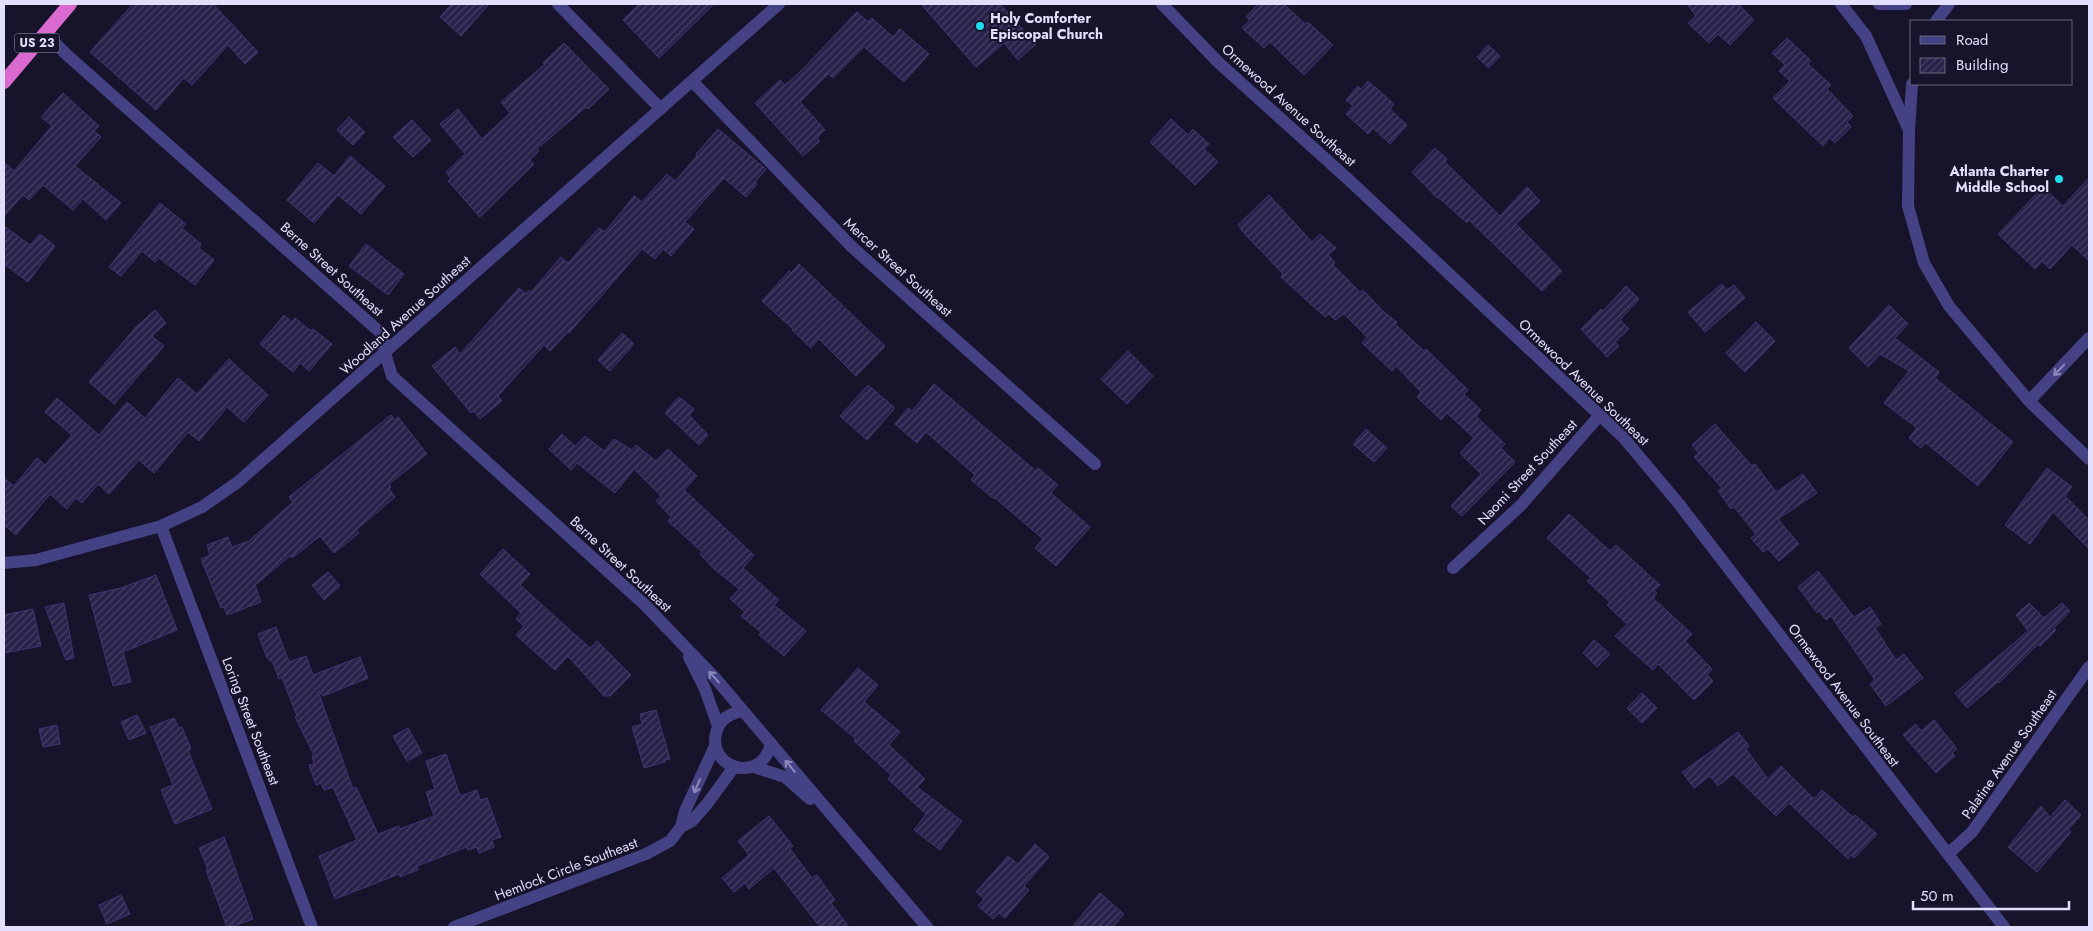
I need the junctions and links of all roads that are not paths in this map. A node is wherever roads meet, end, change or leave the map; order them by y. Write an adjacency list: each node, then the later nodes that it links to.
1 (70, 4): 10 (highway, US 23)
2 (558, 4): 14 (street)
3 (779, 4): 11 (street, Woodland Avenue Southeast)
4 (1162, 4): 19 (street, Ormewood Avenue Southeast)
5 (1841, 4): 15 (street)
6 (1880, 4): 7 (street)
7 (1906, 4)
8 (1949, 4): 9 (street)
9 (1937, 20)
10 (45, 33): 12 (highway, US 23); 17 (street, Berne Street Southeast)
11 (692, 81): 14 (street, Woodland Avenue Southeast); 21 (street, Mercer Street Southeast)
12 (4, 82)
13 (1912, 85): 15 (street)
14 (661, 109): 17 (street, Woodland Avenue Southeast)
15 (1908, 131): 18 (street)
16 (2089, 338): 18 (street, one-way to 18)
17 (385, 353): 22 (street, Woodland Avenue Southeast); 25 (street, Berne Street Southeast)
18 (2029, 402): 20 (street)
19 (1600, 415): 24 (street, Naomi Street Southeast); 35 (street, Ormewood Avenue Southeast)
20 (2089, 459)
21 (1095, 464)
22 (161, 526): 23 (street, Woodland Avenue Southeast); 36 (street, Loring Street Southeast)
23 (4, 563)
24 (1453, 568)
25 (684, 645): 27 (street, Berne Street Southeast, one-way to 25); 28 (street, Berne Street Southeast)
26 (2089, 667): 35 (street, Palatine Avenue Southeast)
27 (743, 711): 28 (street); 29 (street, Berne Street Southeast)
28 (718, 726): 30 (street, Berne Street Southeast)
29 (771, 744): 32 (street); 34 (street, Berne Street Southeast, one-way to 29)
30 (715, 746): 31 (street); 33 (street, Hemlock Circle Southeast, one-way to 33)
31 (734, 767): 32 (street, Berne Street Southeast); 33 (street, Hemlock Circle Southeast)
32 (754, 767): 34 (street, Berne Street Southeast)
33 (681, 827): 37 (street, Hemlock Circle Southeast)
34 (855, 843): 38 (street, Berne Street Southeast)
35 (1948, 854): 39 (street, Ormewood Avenue Southeast)
36 (312, 927)
37 (454, 927)
38 (927, 927)
39 (2004, 927)

